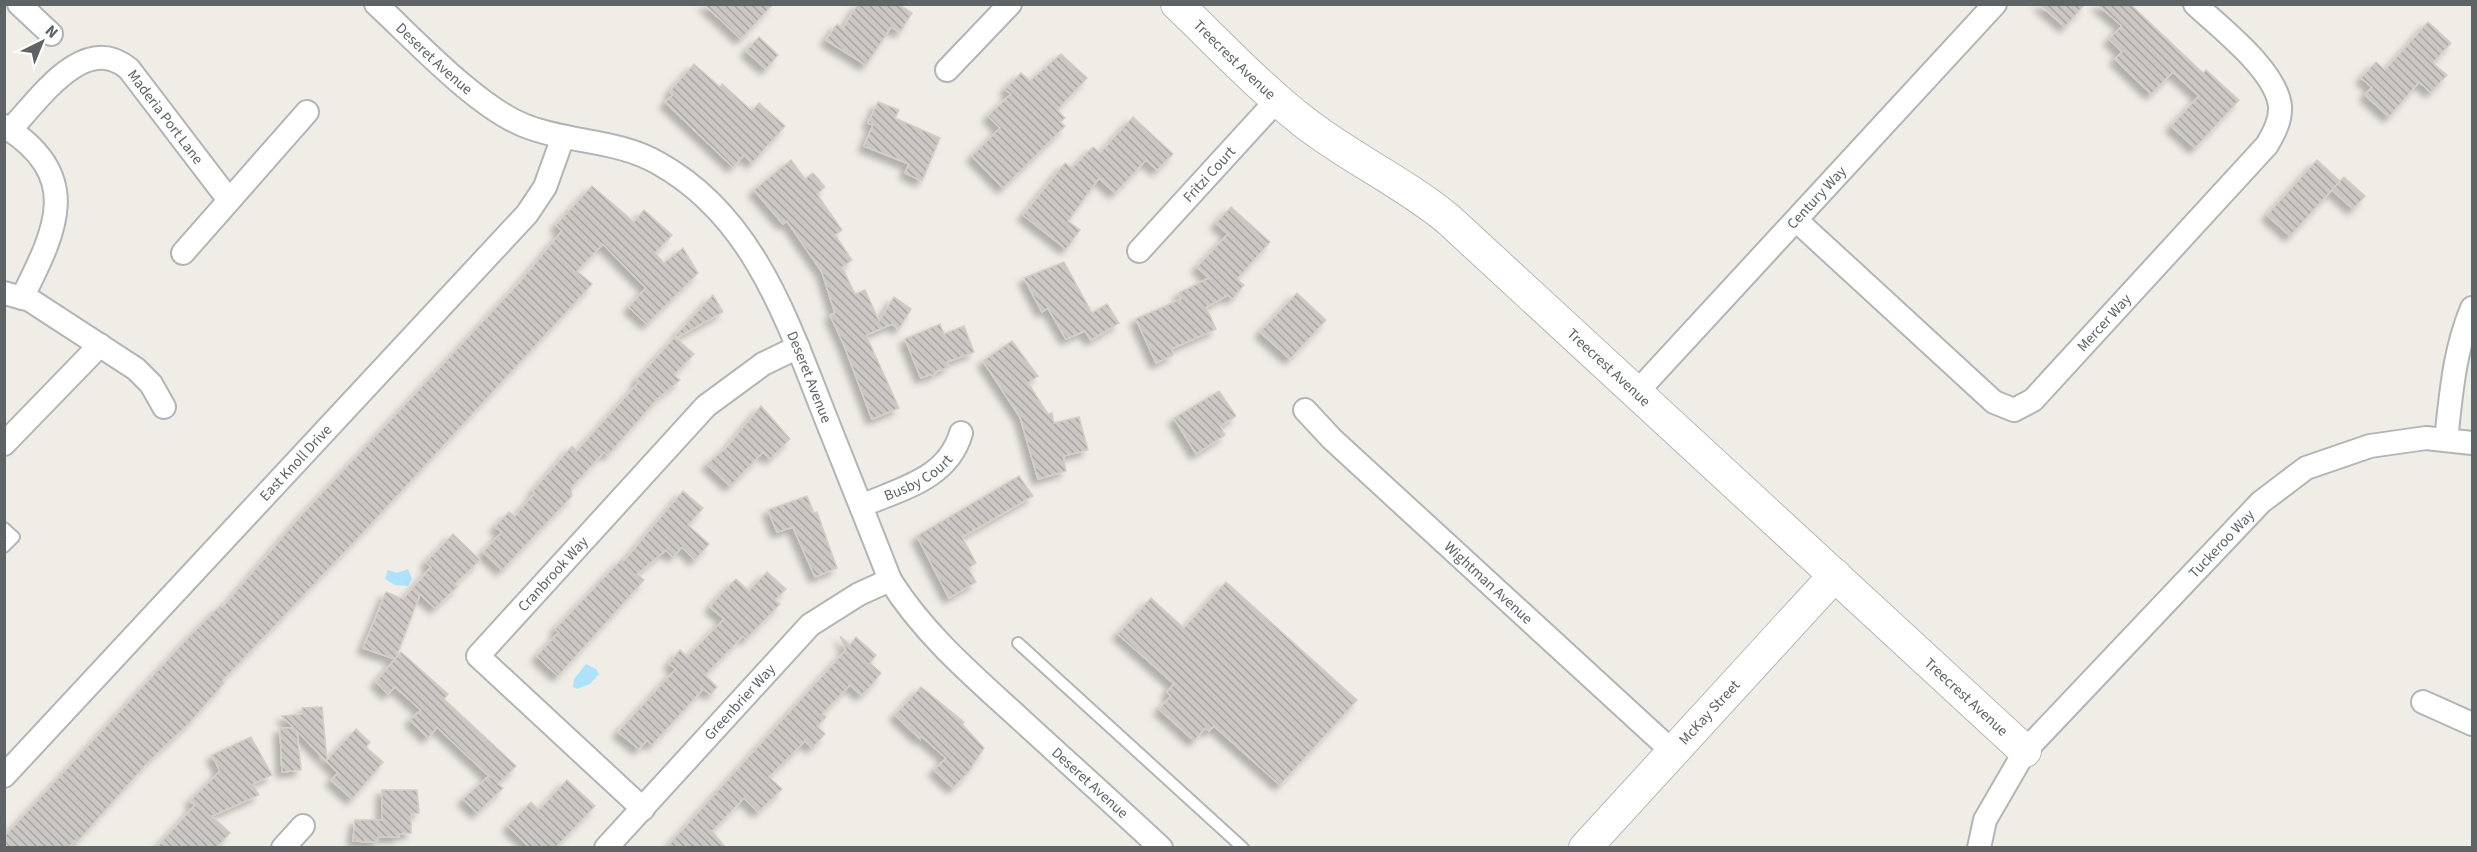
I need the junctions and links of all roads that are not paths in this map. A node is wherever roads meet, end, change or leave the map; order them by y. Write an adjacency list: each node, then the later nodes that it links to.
1 (19, 4): 7 (street)
2 (376, 4): 12 (street, Deseret Avenue)
3 (1010, 4): 8 (street)
4 (1177, 4): 9 (street, Treecrest Avenue)
5 (1995, 4): 14 (street, Century Way)
6 (2195, 4): 14 (street, Mercer Way)
7 (51, 34)
8 (947, 70)
9 (1278, 99): 15 (street, Fritzi Court); 21 (street, Treecrest Avenue)
10 (308, 112): 13 (street)
11 (7, 128): 13 (street, Maderia Port Lane); 17 (street)
12 (563, 136): 20 (street, Deseret Avenue); 38 (street, East Knoll Drive)
13 (229, 200): 16 (street)
14 (1796, 220): 21 (street, Century Way)
15 (1139, 251)
16 (183, 253)
17 (13, 296): 19 (street)
18 (2472, 309): 25 (street)
19 (100, 345): 22 (street); 27 (street)
20 (798, 347): 28 (street, Deseret Avenue); 39 (street, Cranbrook Way)
21 (1636, 393): 31 (street, Treecrest Avenue)
22 (164, 406)
23 (1305, 410): 37 (street, Wightman Avenue)
24 (961, 433): 28 (street, Busby Court)
25 (2446, 440): 26 (street, Tuckeroo Way); 36 (street, Tuckeroo Way)
26 (2472, 443)
27 (4, 444)
28 (861, 506): 32 (street, Deseret Avenue)
29 (4, 528): 30 (lane)
30 (4, 547)
31 (1835, 575): 36 (street, Treecrest Avenue); 37 (street, McKay Street)
32 (890, 580): 39 (street, Greenbrier Way); 43 (street, Deseret Avenue)
33 (1018, 643): 44 (lane)
34 (2423, 702): 35 (street)
35 (2472, 724)
36 (2025, 751): 46 (street, Tuckeroo Way)
37 (1673, 752): 45 (street, McKay Street)
38 (4, 776)
39 (643, 808): 42 (street, Greenbrier Way)
40 (303, 826): 41 (street)
41 (283, 848)
42 (606, 848)
43 (1161, 848)
44 (1243, 848)
45 (1585, 848)
46 (1979, 848)

